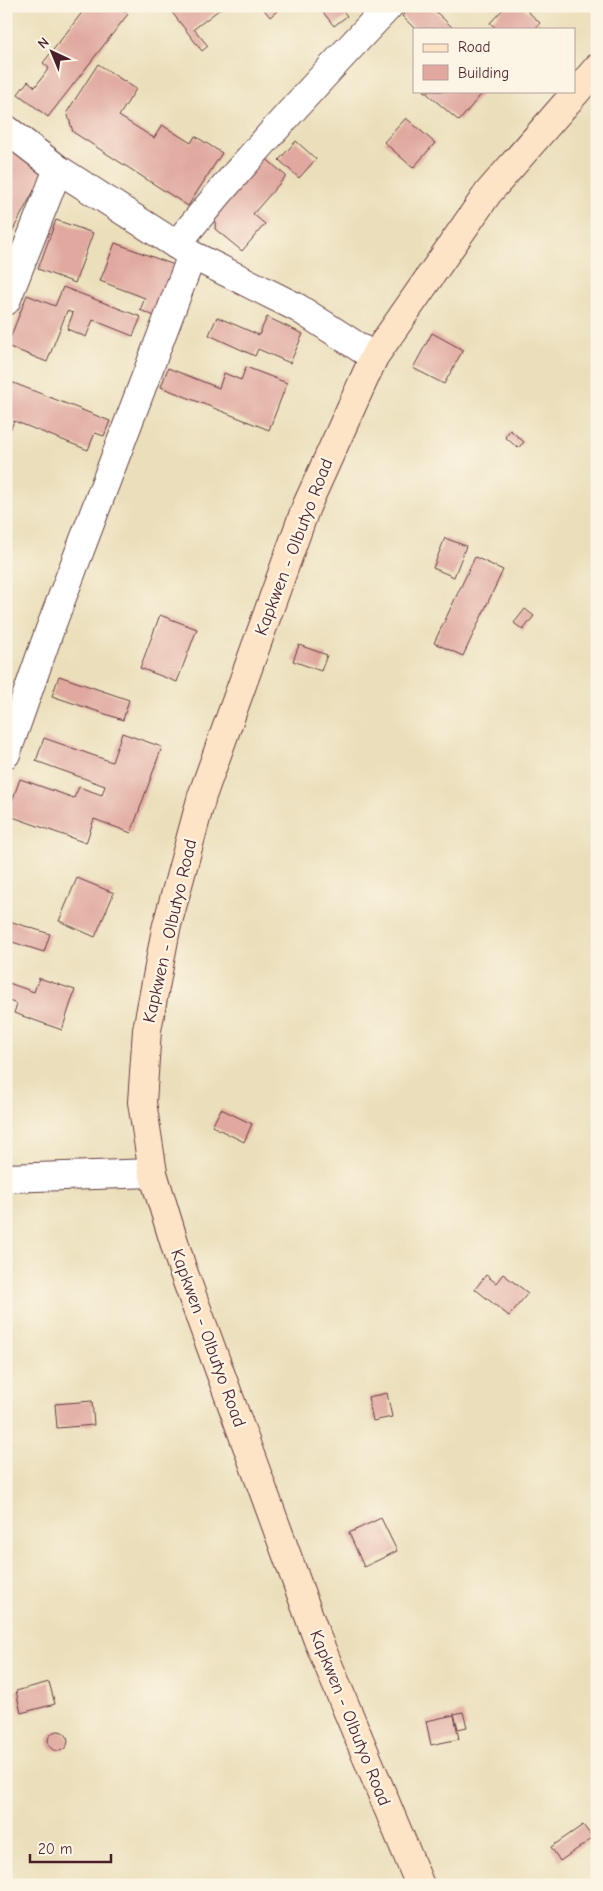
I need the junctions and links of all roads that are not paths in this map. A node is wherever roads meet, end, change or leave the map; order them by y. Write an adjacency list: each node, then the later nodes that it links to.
1 (389, 6): 5 (street)
2 (597, 68): 7 (street, Kapkwen - Olbutyo Road)
3 (6, 129): 4 (street)
4 (58, 169): 5 (street); 6 (street)
5 (184, 250): 7 (street); 8 (street)
6 (6, 301)
7 (374, 357): 9 (street, Kapkwen - Olbutyo Road)
8 (6, 754)
9 (153, 1173): 10 (street); 11 (street, Kapkwen - Olbutyo Road)
10 (6, 1178)
11 (420, 1885)

